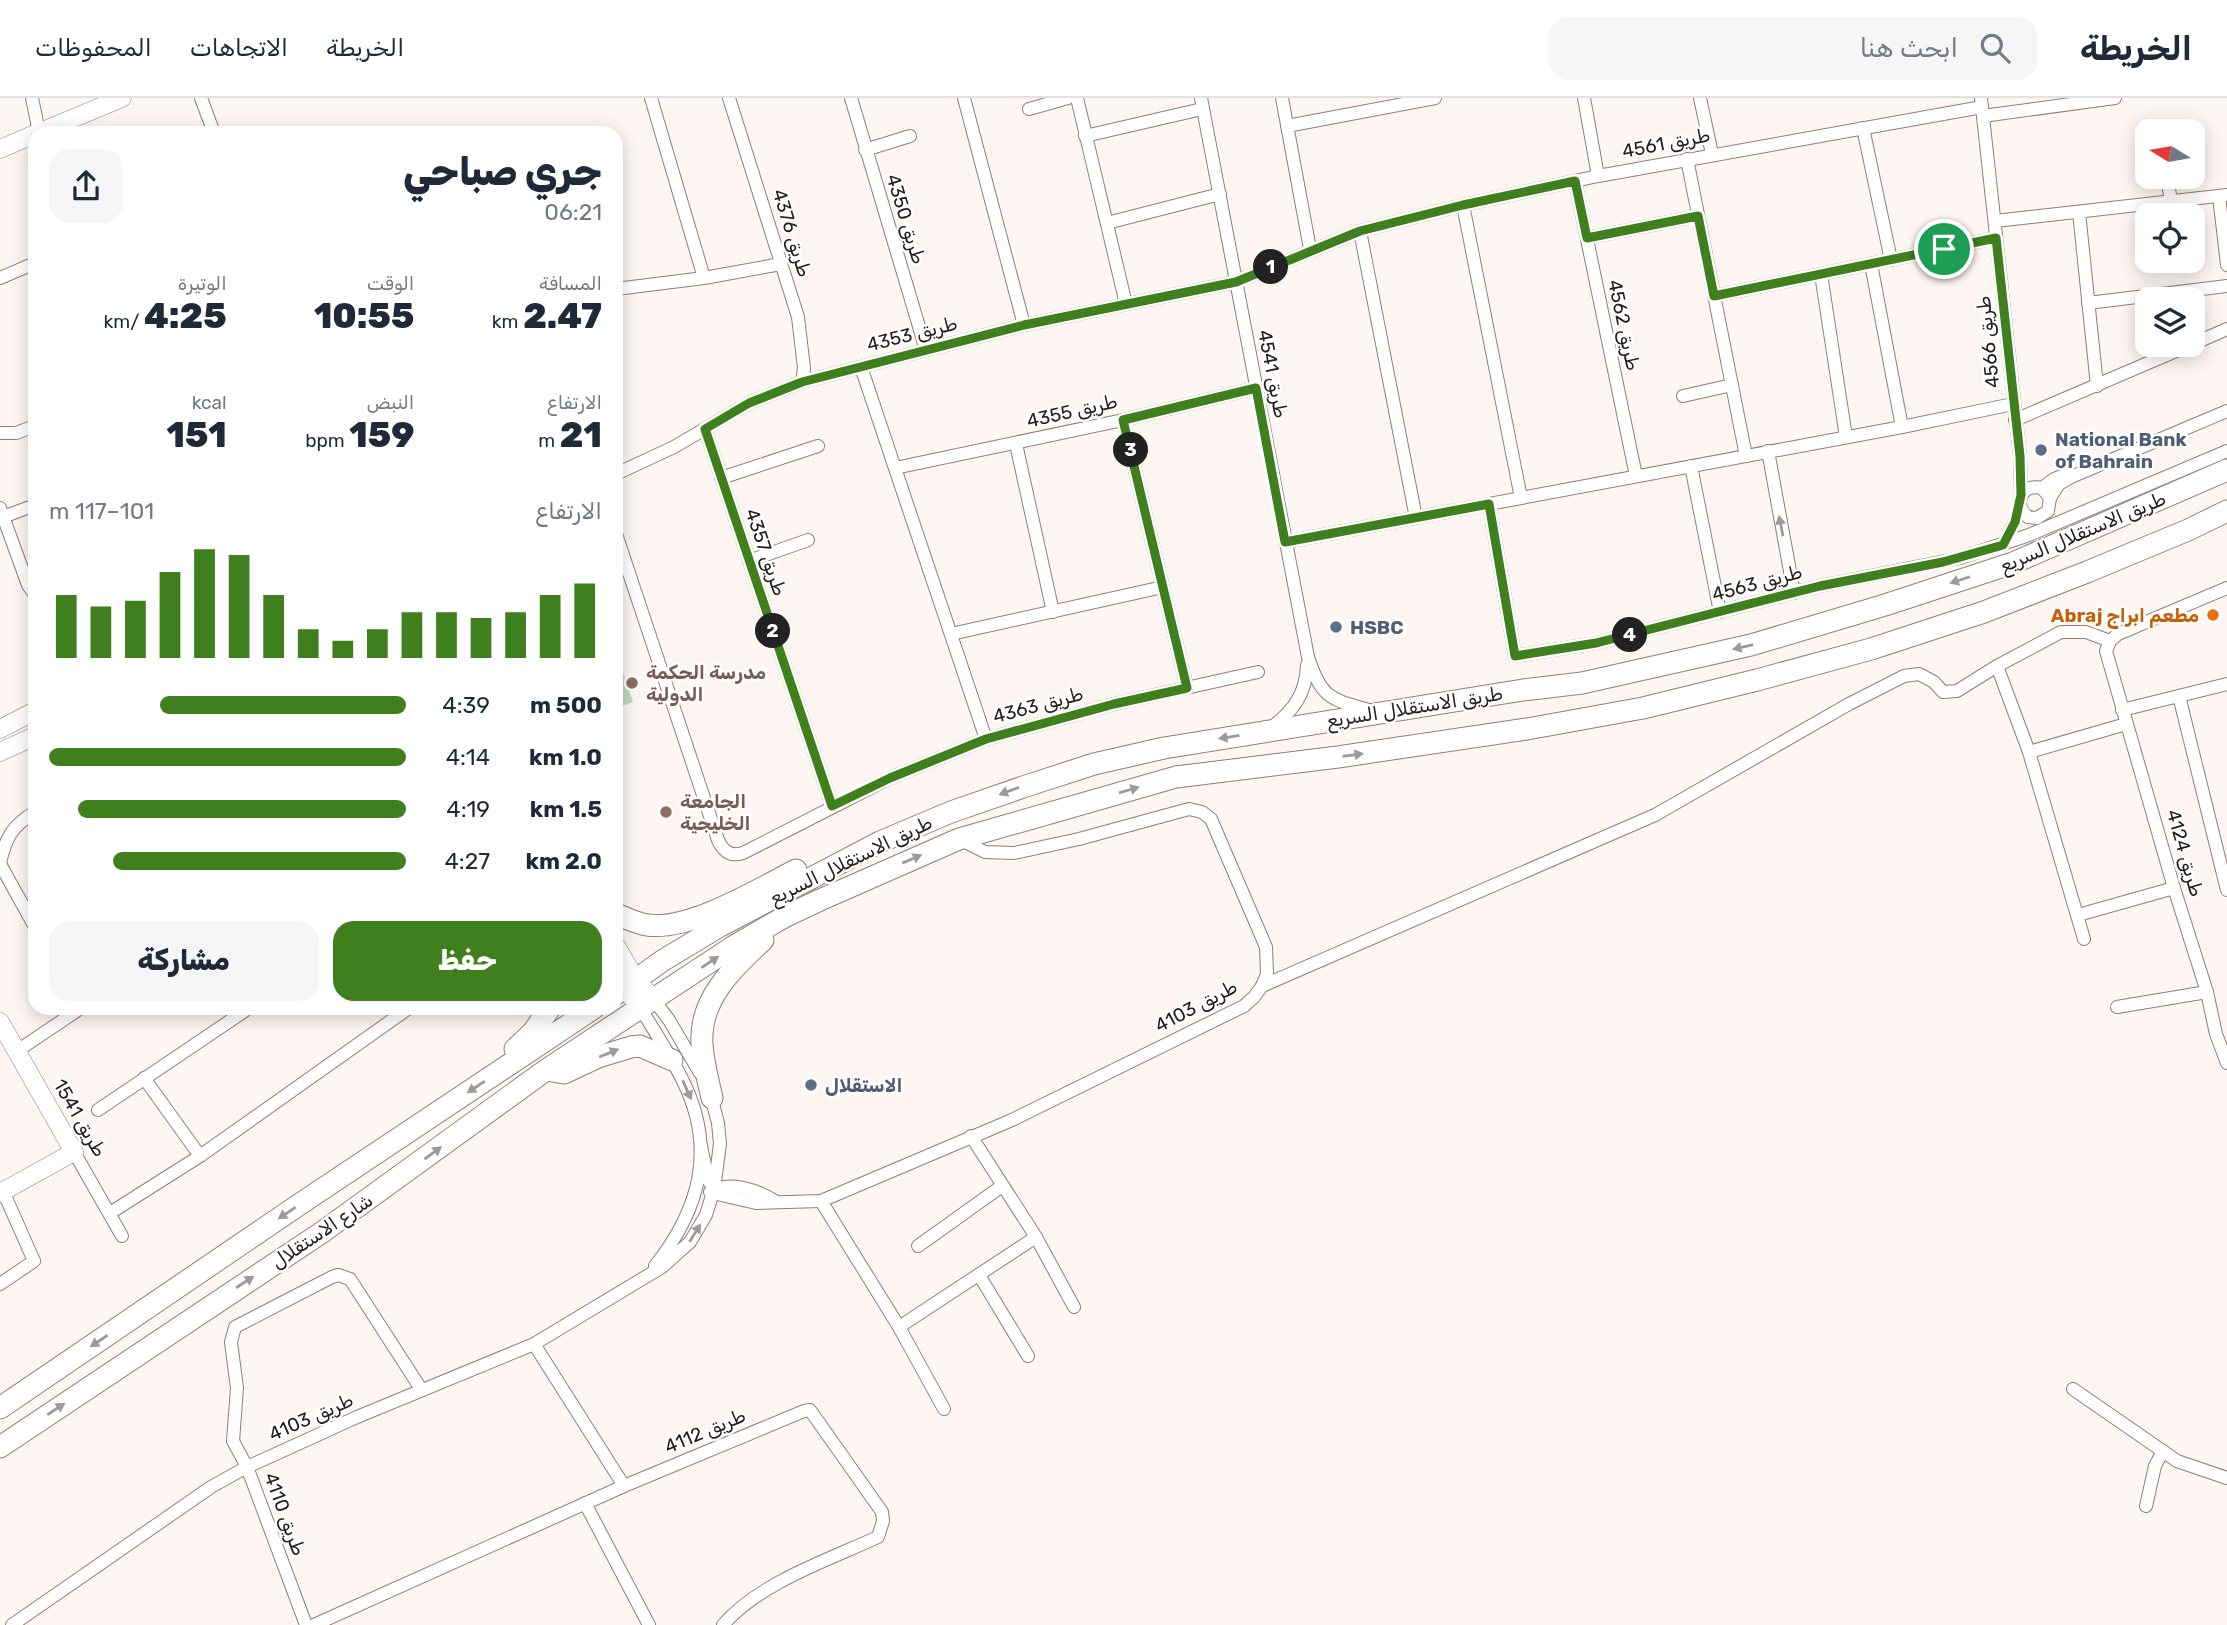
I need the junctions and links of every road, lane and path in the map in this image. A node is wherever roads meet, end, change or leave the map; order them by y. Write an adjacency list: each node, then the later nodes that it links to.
1 (32, 98): 19 (street)
2 (122, 98): 20 (street)
3 (201, 98): 21 (street)
4 (651, 98): 53 (street)
5 (729, 98): 47 (street, طريق 4376)
6 (851, 98): 28 (street, طريق 4350)
7 (964, 98): 60 (street)
8 (1068, 98): 18 (street)
9 (1077, 98): 25 (street)
10 (1282, 98): 22 (street)
11 (1435, 98): 22 (street)
12 (1584, 98): 31 (street)
13 (1700, 98): 29 (street)
14 (2115, 98): 15 (street, طريق 4561)
15 (2051, 102): 17 (street, طريق 4561)
16 (1202, 104): 25 (street); 34 (street, طريق 4541)
17 (1982, 107): 23 (street, طريق 4561); 40 (street, طريق 4566)
18 (1029, 109)
19 (37, 126)
20 (55, 126)
21 (211, 126)
22 (1287, 126): 45 (street)
23 (1863, 128): 29 (street, طريق 4561); 46 (street)
24 (910, 136): 28 (street)
25 (1085, 136): 41 (street)
26 (28, 137): 27 (street)
27 (0, 149)
28 (865, 149): 63 (street, طريق 4350)
29 (1712, 154): 30 (street, طريق 4561)
30 (1687, 159): 31 (street, طريق 4561); 39 (street)
31 (1598, 176): 32 (street, طريق 4561)
32 (1575, 181): 37 (street, طريق 4561); 43 (street, طريق 4562)
33 (2169, 189): 36 (street)
34 (1220, 194): 41 (street); 54 (street, طريق 4541)
35 (2223, 196): 36 (street); 49 (street)
36 (2171, 201): 38 (street)
37 (1463, 205): 42 (street, طريق 4561); 93 (street)
38 (2079, 212): 40 (street); 58 (street)
39 (1698, 216): 43 (street); 57 (street)
40 (1994, 221): 44 (street, طريق 4566)
41 (1107, 223): 59 (street)
42 (1360, 231): 45 (street, طريق 4561); 100 (street)
43 (1587, 238): 90 (street, طريق 4562)
44 (1996, 238): 46 (street); 71 (street, طريق 4566)
45 (1310, 250): 54 (street, طريق 4561)
46 (1891, 260): 48 (street)
47 (781, 264): 53 (street); 66 (street, طريق 4376)
48 (1871, 264): 51 (street); 75 (street)
49 (2227, 265)
50 (28, 266): 52 (street)
51 (1821, 274): 57 (street); 79 (street)
52 (0, 278)
53 (704, 278): 56 (street)
54 (1236, 282): 59 (street, طريق 4353); 69 (street, طريق 4541)
55 (2227, 286): 58 (street)
56 (623, 288)
57 (1714, 296): 67 (street)
58 (2088, 303): 68 (street)
59 (1126, 304): 60 (street, طريق 4353)
60 (1024, 325): 63 (street, طريق 4353)
61 (2227, 329): 62 (street)
62 (2205, 338)
63 (926, 350): 65 (street, طريق 4353)
64 (2162, 357): 68 (street)
65 (861, 367): 66 (street, طريق 4353); 87 (street)
66 (802, 382): 77 (street, طريق 4353)
67 (1732, 385): 70 (street); 84 (street)
68 (2097, 386): 74 (street)
69 (1256, 388): 73 (street, طريق 4355); 102 (street, طريق 4541)
70 (1683, 396)
71 (2013, 404): 74 (street, طريق 4566); 75 (street)
72 (2227, 411): 92 (street)
73 (1123, 420): 80 (street, طريق 4355); 107 (street)
74 (2015, 421): 85 (street, طريق 4566)
75 (1902, 427): 79 (street)
76 (28, 429): 78 (street)
77 (705, 429): 89 (street, طريق 4353); 91 (street, طريق 4357)
78 (0, 433)
79 (1846, 437): 83 (street)
80 (1016, 444): 87 (street, طريق 4355); 110 (street)
81 (818, 446): 91 (street)
82 (2227, 451): 97 (street, طريق 4563)
83 (1768, 452): 84 (street); 109 (street, one-way to 83)
84 (1746, 456): 86 (street)
85 (2020, 456): 92 (street, طريق 4566); 94 (street, طريق 4566)
86 (1691, 466): 90 (street); 111 (street)
87 (895, 468): 112 (street)
88 (2227, 470): 121 (main road, طريق الاستقلال السريع, one-way to 121)
89 (623, 471)
90 (1636, 476): 93 (street)
91 (721, 478): 105 (street, طريق 4357)
92 (2045, 494): 94 (street); 94 (street); 97 (street)
93 (1521, 498): 95 (street)
94 (2020, 500): 103 (street)
95 (1489, 504): 100 (street); 111 (street, طريق 4563)
96 (28, 507): 99 (street)
97 (2086, 511): 103 (street, طريق 4563)
98 (2227, 511): 132 (main road, طريق الاستقلال السريع, one-way to 98)
99 (2, 513): 106 (street)
100 (1416, 518): 102 (street)
101 (808, 540): 105 (street)
102 (1285, 542): 114 (street, طريق 4541)
103 (2003, 545): 109 (street, طريق 4563)
104 (623, 555): 130 (street, طريق 4363)
105 (749, 561): 130 (street, طريق 4357)
106 (28, 582)
107 (1163, 587): 110 (street); 118 (street)
108 (2227, 588): 113 (street)
109 (1794, 593): 111 (street, طريق 4563)
110 (1053, 612): 112 (street)
111 (1720, 612)
112 (951, 634): 127 (street)
113 (2110, 641): 115 (street); 120 (street, طريق 4124)
114 (1308, 657): 121 (street); 125 (street)
115 (1997, 666): 129 (street); 144 (street)
116 (1258, 673): 118 (street, طريق 4363)
117 (2227, 684): 119 (street)
118 (1187, 688): 127 (street, طريق 4363)
119 (2179, 696): 120 (street); 134 (street)
120 (2122, 710): 123 (street, طريق 4124)
121 (1380, 713): 125 (main road, طريق الاستقلال السريع)
122 (28, 715): 124 (street)
123 (2126, 724): 129 (street); 136 (street, طريق 4124)
124 (0, 729)
125 (1267, 731): 133 (main road, طريق الاستقلال السريع, one-way to 133)
126 (28, 739): 128 (street)
127 (986, 739): 130 (street, طريق 4363)
128 (0, 752)
129 (2029, 752): 139 (street)
130 (832, 806)
131 (28, 817): 135 (street)
132 (959, 839): 141 (main road, طريق الاستقلال السريع, one-way to 132); 144 (street, طريق 4103)
133 (880, 842): 140 (main road); 143 (main road, طريق الاستقلال السريع)
134 (2223, 851): 137 (street)
135 (0, 863): 138 (street)
136 (2174, 888): 139 (street); 145 (street, طريق 4124)
137 (2227, 890)
138 (28, 914)
139 (2078, 915): 142 (street)
140 (623, 916)
141 (786, 916): 146 (main road, طريق الاستقلال السريع, one-way to 141); 160 (main road)
142 (2084, 939)
143 (623, 985): 146 (street)
144 (1262, 986): 162 (street, طريق 4103)
145 (2207, 992): 147 (street); 156 (street, طريق 4124)
146 (647, 1005): 155 (street, طريق 4103); 157 (main road, شارع الاستقلال); 160 (street, طريق 4103)
147 (2117, 1007)
148 (71, 1015): 154 (street)
149 (238, 1015): 159 (street)
150 (399, 1015): 165 (street)
151 (545, 1015): 158 (main road)
152 (584, 1015): 158 (main road, شارع الاستقلال)
153 (0, 1022): 154 (street, طريق 1541)
154 (17, 1051): 164 (street, طريق 1541)
155 (671, 1060): 157 (main road, one-way to 155); 163 (street, طريق 4103, one-way to 163)
156 (2227, 1063)
157 (546, 1070): 186 (main road, شارع الاستقلال, one-way to 157)
158 (500, 1071): 184 (main road, شارع الاستقلال, one-way to 184)
159 (144, 1078): 161 (street); 165 (street)
160 (712, 1098): 167 (street, طريق 4103)
161 (97, 1110)
162 (971, 1136): 166 (street); 169 (street, طريق 4103)
163 (701, 1146): 167 (street); 170 (street, طريق 4103)
164 (74, 1152): 168 (street); 171 (street, طريق 1541)
165 (200, 1156): 171 (street)
166 (1002, 1186): 173 (street); 174 (street)
167 (714, 1189): 169 (street, طريق 4103); 170 (street, طريق 4103); 176 (street, طريق 4103, one-way to 167)
168 (1, 1192): 177 (street)
169 (821, 1201): 179 (street)
170 (693, 1203): 176 (street, طريق 4103)
171 (110, 1213): 172 (street, طريق 1541)
172 (122, 1236)
173 (1036, 1237): 175 (street); 178 (street)
174 (918, 1247)
175 (979, 1275): 179 (street); 181 (street)
176 (646, 1278): 180 (street, طريق 4103)
177 (0, 1284)
178 (1074, 1307)
179 (899, 1327): 185 (street)
180 (534, 1344): 183 (street, طريق 4103); 190 (street)
181 (1028, 1356)
182 (2073, 1389): 187 (street)
183 (421, 1390): 188 (street, طريق 4103); 188 (street, طريق 4110)
184 (0, 1408)
185 (944, 1409)
186 (0, 1447)
187 (2164, 1451): 189 (street); 192 (street)
188 (247, 1467): 193 (street, طريق 4103); 194 (street, طريق 4110)
189 (2227, 1478)
190 (624, 1486): 191 (street, طريق 4112); 197 (street, طريق 4112)
191 (585, 1503): 195 (street, طريق 4112); 196 (street)
192 (2147, 1506)
193 (12, 1625)
194 (306, 1625)
195 (314, 1625)
196 (649, 1625)
197 (723, 1625)

